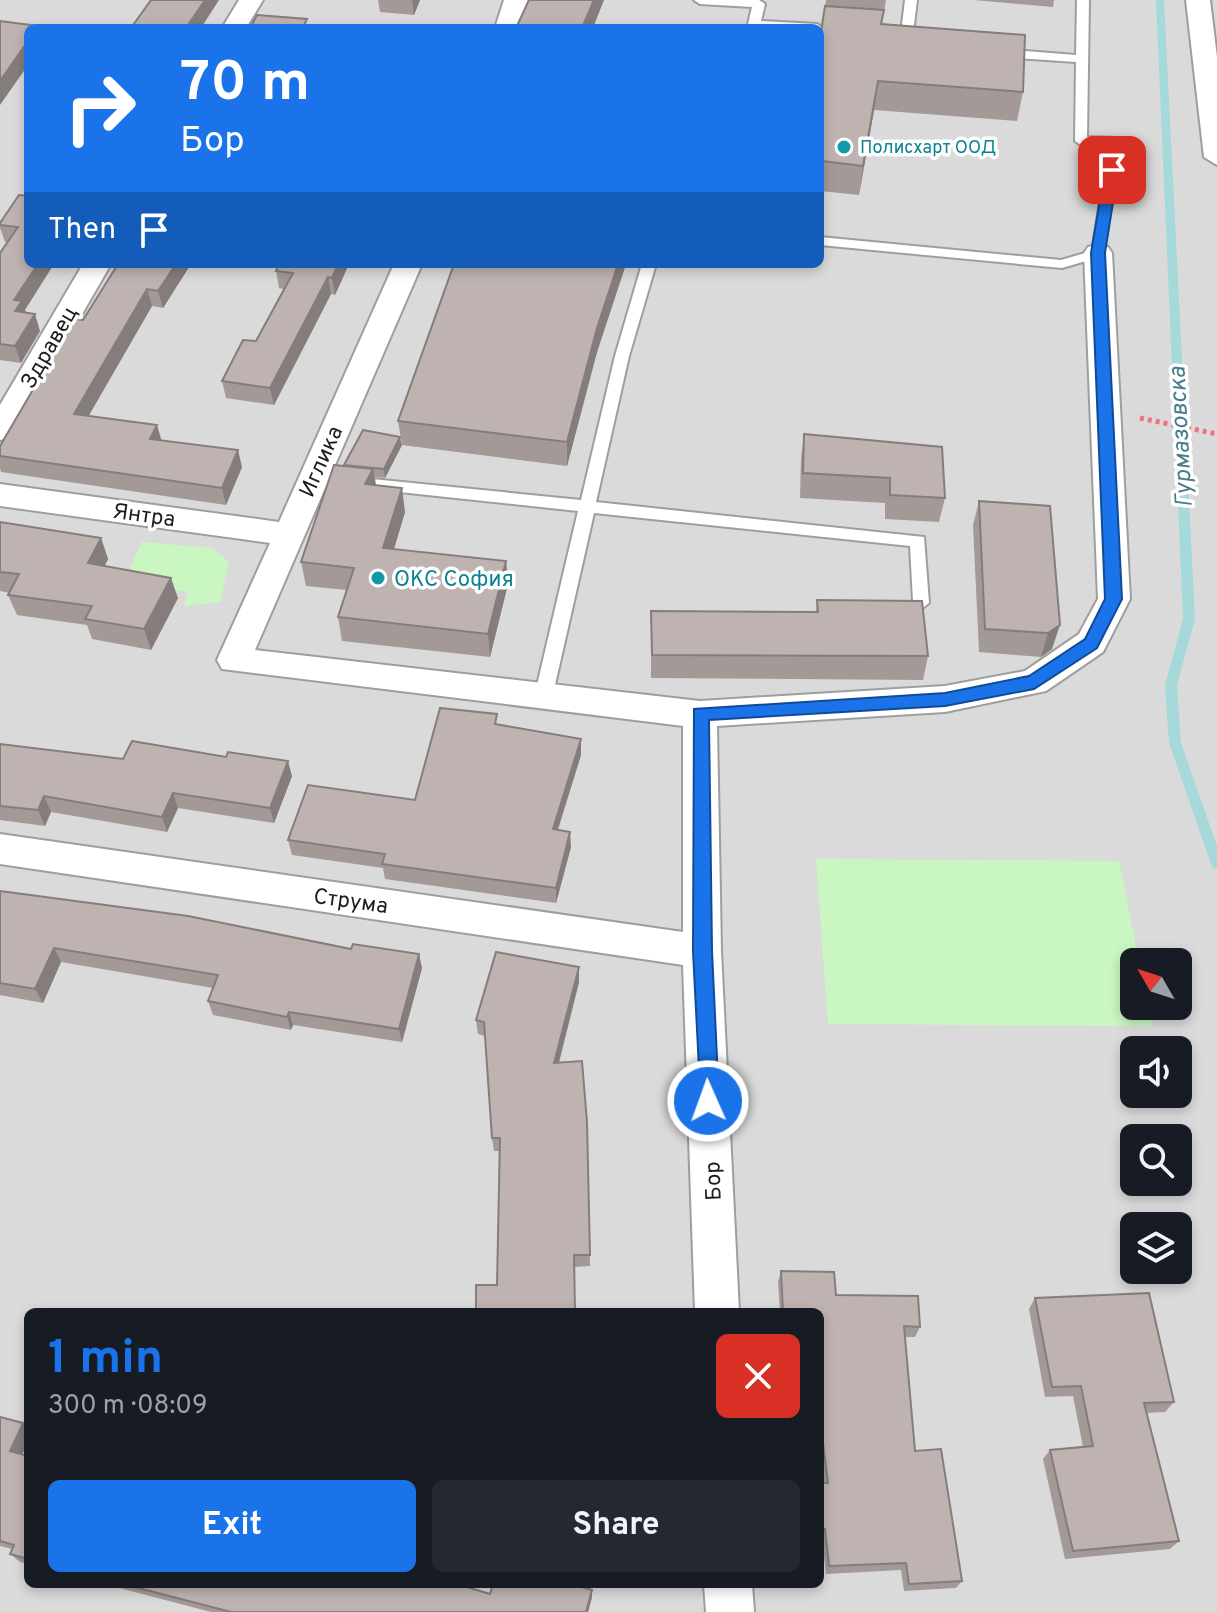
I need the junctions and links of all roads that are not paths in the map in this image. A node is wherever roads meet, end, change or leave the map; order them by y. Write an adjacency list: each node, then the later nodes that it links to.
1 (251, 0): 7 (street)
2 (516, 0): 8 (street)
3 (700, 0): 9 (lane)
4 (911, 0): 12 (lane)
5 (1083, 0): 14 (lane)
6 (1198, 0): 15 (street)
7 (236, 24)
8 (508, 24)
9 (754, 24)
10 (824, 28): 11 (lane)
11 (834, 29)
12 (892, 33)
13 (987, 52): 14 (lane)
14 (1082, 59): 17 (lane)
15 (1217, 157)
16 (824, 241): 17 (lane)
17 (1098, 253): 28 (street)
18 (95, 268): 21 (street, Здравец)
19 (406, 268): 25 (street, Иглика)
20 (648, 268): 24 (lane)
21 (0, 430)
22 (337, 481): 24 (lane)
23 (0, 495): 25 (street, Янтра)
24 (585, 508): 26 (lane); 27 (lane)
25 (287, 534): 27 (street, Иглика)
26 (890, 616)
27 (543, 698): 28 (street)
28 (700, 714): 30 (street, Бор)
29 (0, 849): 30 (street, Струма)
30 (702, 951): 31 (street, Бор)
31 (717, 1308)
32 (728, 1588): 33 (street)
33 (730, 1612)

